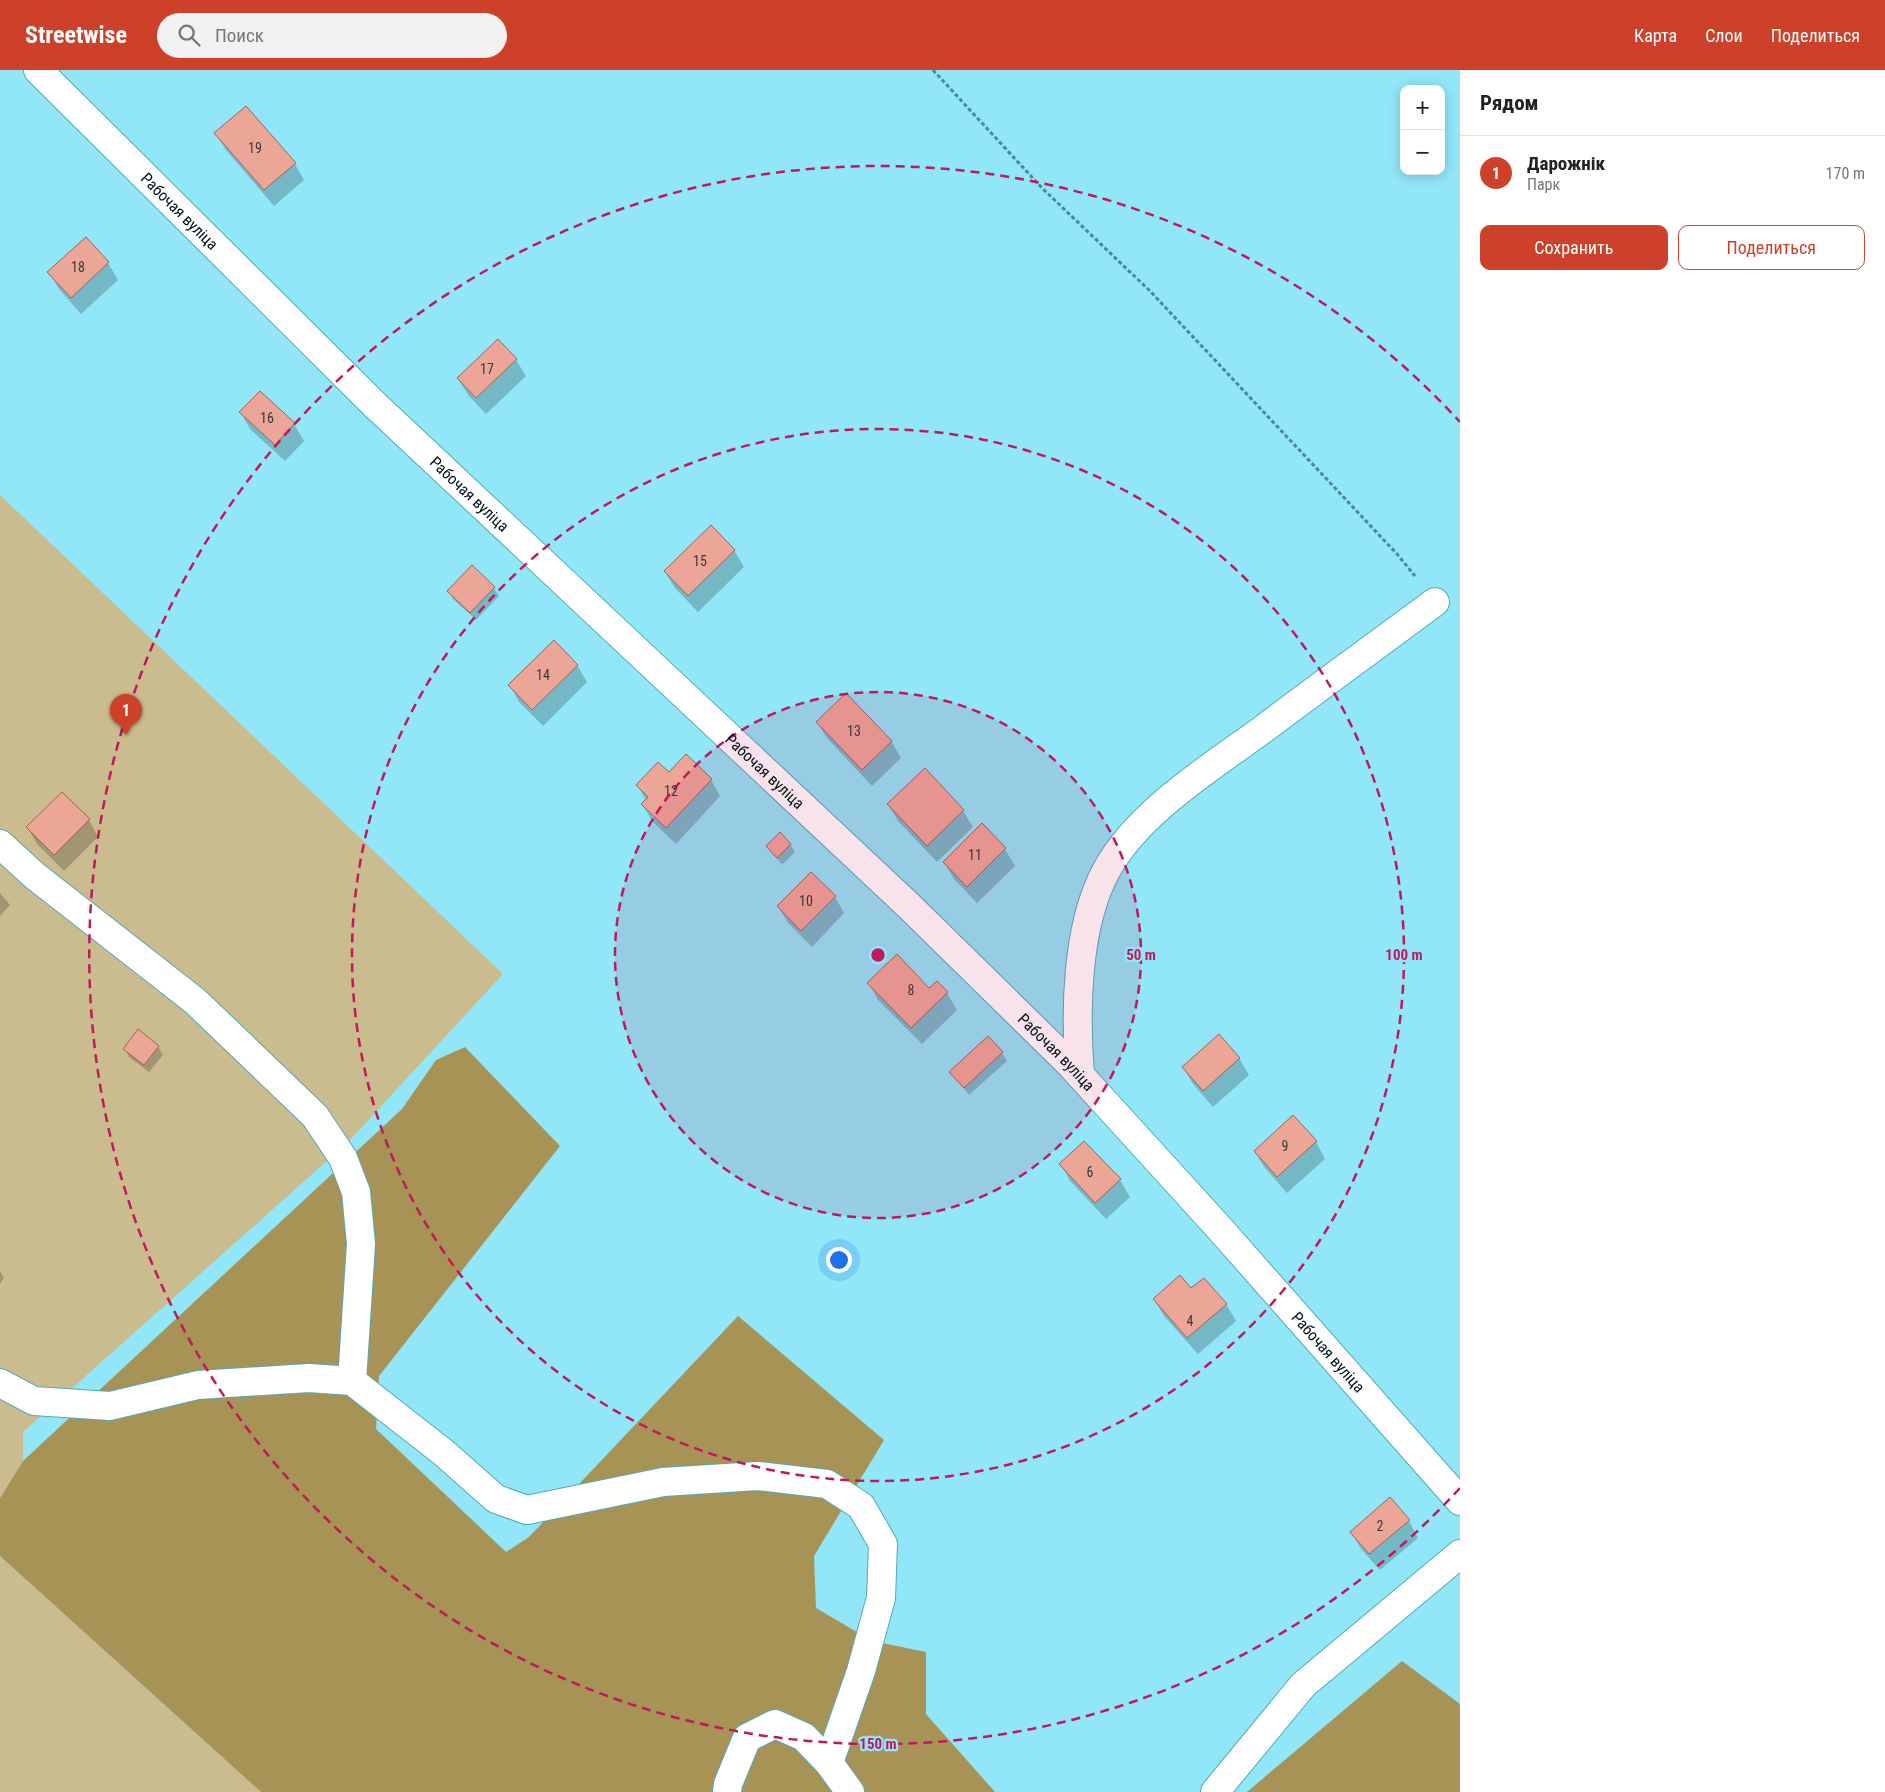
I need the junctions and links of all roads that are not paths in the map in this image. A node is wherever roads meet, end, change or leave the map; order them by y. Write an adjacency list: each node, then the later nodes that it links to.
1 (38, 70): 4 (street, Рабочая вуліца)
2 (1435, 602): 4 (street)
3 (0, 844): 5 (street)
4 (1080, 1075): 7 (street, Рабочая вуліца)
5 (352, 1381): 6 (street); 9 (street)
6 (0, 1383)
7 (1460, 1501)
8 (1460, 1554): 12 (street)
9 (830, 1763): 10 (street); 11 (street)
10 (727, 1792)
11 (850, 1792)
12 (1215, 1792)

